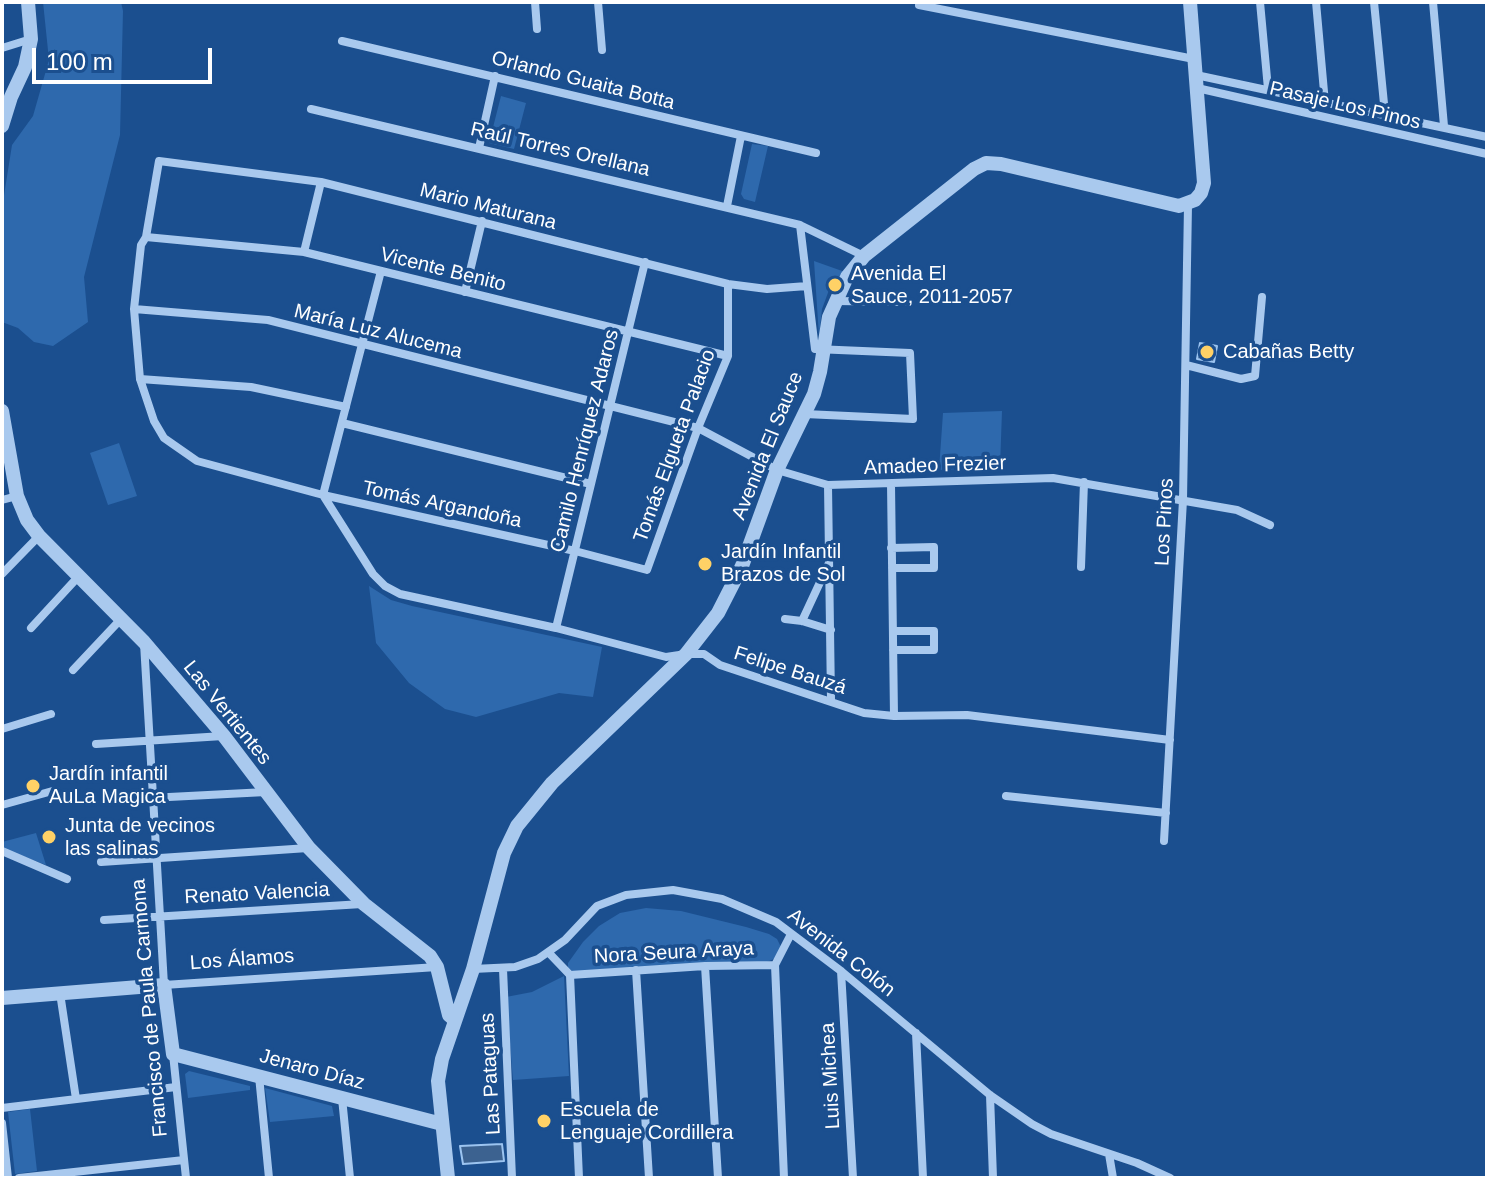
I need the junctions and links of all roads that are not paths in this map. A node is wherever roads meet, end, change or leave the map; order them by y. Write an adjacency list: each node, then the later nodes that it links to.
1 (28, 2): 11 (street)
2 (535, 2): 10 (street)
3 (598, 2): 14 (street)
4 (1190, 2): 15 (street)
5 (1260, 2): 18 (street)
6 (1316, 2): 19 (street)
7 (1374, 2): 21 (street)
8 (1433, 2): 23 (street)
9 (919, 5): 15 (street)
10 (537, 29)
11 (31, 39): 13 (street); 22 (street)
12 (342, 41): 16 (street, Orlando Guaita Botta)
13 (2, 48)
14 (602, 50)
15 (1194, 59): 17 (street)
16 (495, 76): 24 (street, Orlando Guaita Botta); 26 (street)
17 (1196, 82): 18 (street); 28 (street, Pasaje Los Pinos); 31 (street)
18 (1268, 89): 19 (street)
19 (1325, 103): 21 (street)
20 (311, 109): 26 (street, Raúl Torres Orellana)
21 (1385, 114): 23 (street)
22 (2, 126)
23 (1444, 126): 25 (street)
24 (741, 136): 27 (street, Orlando Guaita Botta); 32 (street)
25 (1487, 137)
26 (479, 148): 32 (street, Raúl Torres Orellana)
27 (816, 153)
28 (1487, 154)
29 (159, 161): 30 (street, Mario Maturana); 35 (street, Tomás Argandoña)
30 (321, 182): 33 (street, Mario Maturana); 36 (street)
31 (1188, 205): 37 (street, Avenida El Sauce); 51 (street, Los Pinos)
32 (727, 206): 34 (street, Raúl Torres Orellana)
33 (482, 221): 38 (street, Mario Maturana); 42 (street)
34 (800, 225): 37 (street, Raúl Torres Orellana); 41 (street)
35 (146, 237): 36 (street, Vicente Benito); 46 (street, Tomás Argandoña)
36 (304, 252): 39 (street, Vicente Benito)
37 (864, 256): 44 (street, Avenida El Sauce)
38 (645, 262): 40 (street, Mario Maturana); 47 (street, Camilo Henríquez Adaros)
39 (381, 271): 42 (street, Vicente Benito); 48 (street)
40 (728, 284): 41 (street, Mario Maturana); 50 (street, Tomás Elgueta Palacio)
41 (807, 286): 49 (street)
42 (465, 292): 47 (street, Vicente Benito)
43 (1262, 297): 51 (street)
44 (834, 301): 45 (street); 49 (street, Avenida El Sauce)
45 (910, 302)
46 (134, 309): 48 (street, María Luz Alucema); 52 (street, Tomás Argandoña)
47 (628, 332): 50 (street, Vicente Benito); 54 (street, Camilo Henríquez Adaros)
48 (362, 344): 53 (street); 54 (street, María Luz Alucema)
49 (823, 349): 56 (street, Avenida El Sauce); 56 (street)
50 (728, 356): 58 (street, Tomás Elgueta Palacio)
51 (1186, 365): 67 (street, Los Pinos)
52 (140, 379): 53 (street); 64 (street, Tomás Argandoña)
53 (346, 407): 57 (street)
54 (610, 407): 58 (street, Amadeo Frezier); 61 (street, Camilo Henríquez Adaros)
55 (2, 411): 65 (street, Las Vertientes)
56 (805, 414): 59 (street, Avenida El Sauce)
57 (342, 423): 61 (street); 64 (street)
58 (698, 428): 59 (street, Amadeo Frezier); 75 (street, Tomás Elgueta Palacio)
59 (777, 470): 63 (street, Amadeo Frezier); 87 (street, Avenida El Sauce)
60 (1084, 482): 62 (street, Amadeo Frezier); 67 (street, Amadeo Frezier); 73 (street)
61 (591, 484): 71 (street, Camilo Henríquez Adaros)
62 (891, 484): 63 (street, Amadeo Frezier); 70 (street)
63 (828, 485): 72 (street)
64 (323, 495): 71 (street, Tomás Argandoña); 82 (street, Felipe Bauzá)
65 (17, 496): 66 (street); 69 (street, Las Vertientes)
66 (2, 500)
67 (1183, 500): 68 (street, Amadeo Frezier); 95 (street, Los Pinos)
68 (1270, 525)
69 (39, 536): 76 (street); 77 (street, Las Vertientes)
70 (891, 548): 74 (street); 74 (street)
71 (575, 551): 75 (street, Tomás Argandoña); 82 (street, Camilo Henríquez Adaros)
72 (830, 561): 80 (street); 83 (street)
73 (1081, 567)
74 (892, 568): 84 (street)
75 (647, 570)
76 (2, 574)
77 (78, 577): 78 (street, Las Vertientes); 81 (street)
78 (122, 618): 85 (street, Las Vertientes); 88 (street)
79 (785, 619): 80 (street)
80 (802, 621): 83 (street)
81 (31, 628)
82 (556, 628): 87 (street, Felipe Bauzá)
83 (831, 630): 89 (street)
84 (893, 631): 86 (street); 86 (street)
85 (144, 642): 93 (street, Las Vertientes); 94 (street, Francisco de Paula Carmona)
86 (893, 650): 91 (street)
87 (686, 654): 89 (street, Felipe Bauzá); 118 (street, Avenida El Sauce)
88 (73, 670)
89 (831, 700): 91 (street, Felipe Bauzá)
90 (51, 714): 92 (street)
91 (894, 716): 95 (street, Felipe Bauzá)
92 (2, 729)
93 (224, 736): 94 (street); 98 (street, Las Vertientes)
94 (149, 739): 96 (street); 100 (street, Francisco de Paula Carmona)
95 (1170, 740): 103 (street, Los Pinos)
96 (96, 744)
97 (56, 790): 102 (street)
98 (266, 792): 100 (street); 105 (street, Las Vertientes)
99 (1006, 796): 103 (street)
100 (153, 798): 101 (street); 107 (street, Francisco de Paula Carmona)
101 (111, 800)
102 (2, 805)
103 (1166, 813): 104 (street, Los Pinos)
104 (1164, 841)
105 (309, 848): 107 (street); 110 (street, Las Vertientes)
106 (2, 851): 109 (street)
107 (156, 857): 108 (street); 111 (street, Francisco de Paula Carmona)
108 (101, 862)
109 (67, 879)
110 (364, 904): 111 (street, Renato Valencia); 117 (street, Las Vertientes)
111 (160, 916): 112 (street, Renato Valencia); 123 (street, Francisco de Paula Carmona)
112 (104, 920)
113 (791, 934): 114 (street, Avenida Colón); 115 (street, Nora Seura Araya); 121 (street, Avenida Colón)
114 (549, 953): 119 (street, Avenida Colón); 122 (street, Nora Seura Araya)
115 (775, 965): 116 (street, Nora Seura Araya); 149 (street)
116 (705, 966): 120 (street, Nora Seura Araya); 148 (street)
117 (437, 967): 123 (street, Los Álamos); 126 (street)
118 (473, 969): 119 (street, Avenida Colón); 126 (street, Avenida El Sauce)
119 (503, 969): 145 (street, Las Pataguas)
120 (636, 970): 122 (street, Nora Seura Araya); 147 (street)
121 (841, 971): 127 (street, Avenida Colón); 150 (street, Luis Michea)
122 (570, 975): 146 (street)
123 (164, 985): 124 (street, Los Álamos); 128 (street, Francisco de Paula Carmona)
124 (60, 993): 125 (street, Los Álamos); 133 (street)
125 (2, 998)
126 (455, 1020): 136 (street, Avenida El Sauce)
127 (916, 1033): 131 (street, Avenida Colón); 151 (street)
128 (173, 1054): 129 (street, Jenaro Díaz); 130 (street, Francisco de Paula Carmona)
129 (259, 1076): 132 (street, Jenaro Díaz); 142 (street)
130 (176, 1087): 133 (street); 138 (street, Francisco de Paula Carmona)
131 (990, 1095): 137 (street, Avenida Colón); 152 (street)
132 (342, 1098): 136 (street, Jenaro Díaz); 143 (street)
133 (76, 1099): 134 (street)
134 (2, 1108)
135 (2, 1123): 139 (street)
136 (442, 1124): 144 (street, Avenida El Sauce)
137 (1109, 1154): 153 (street); 154 (street, Avenida Colón)
138 (184, 1160): 140 (street); 141 (street, Francisco de Paula Carmona)
139 (8, 1178)
140 (19, 1178)
141 (186, 1178)
142 (269, 1178)
143 (350, 1178)
144 (448, 1178)
145 (512, 1178)
146 (579, 1178)
147 (649, 1178)
148 (718, 1178)
149 (784, 1178)
150 (853, 1178)
151 (923, 1178)
152 (993, 1178)
153 (1113, 1178)
154 (1170, 1178)

